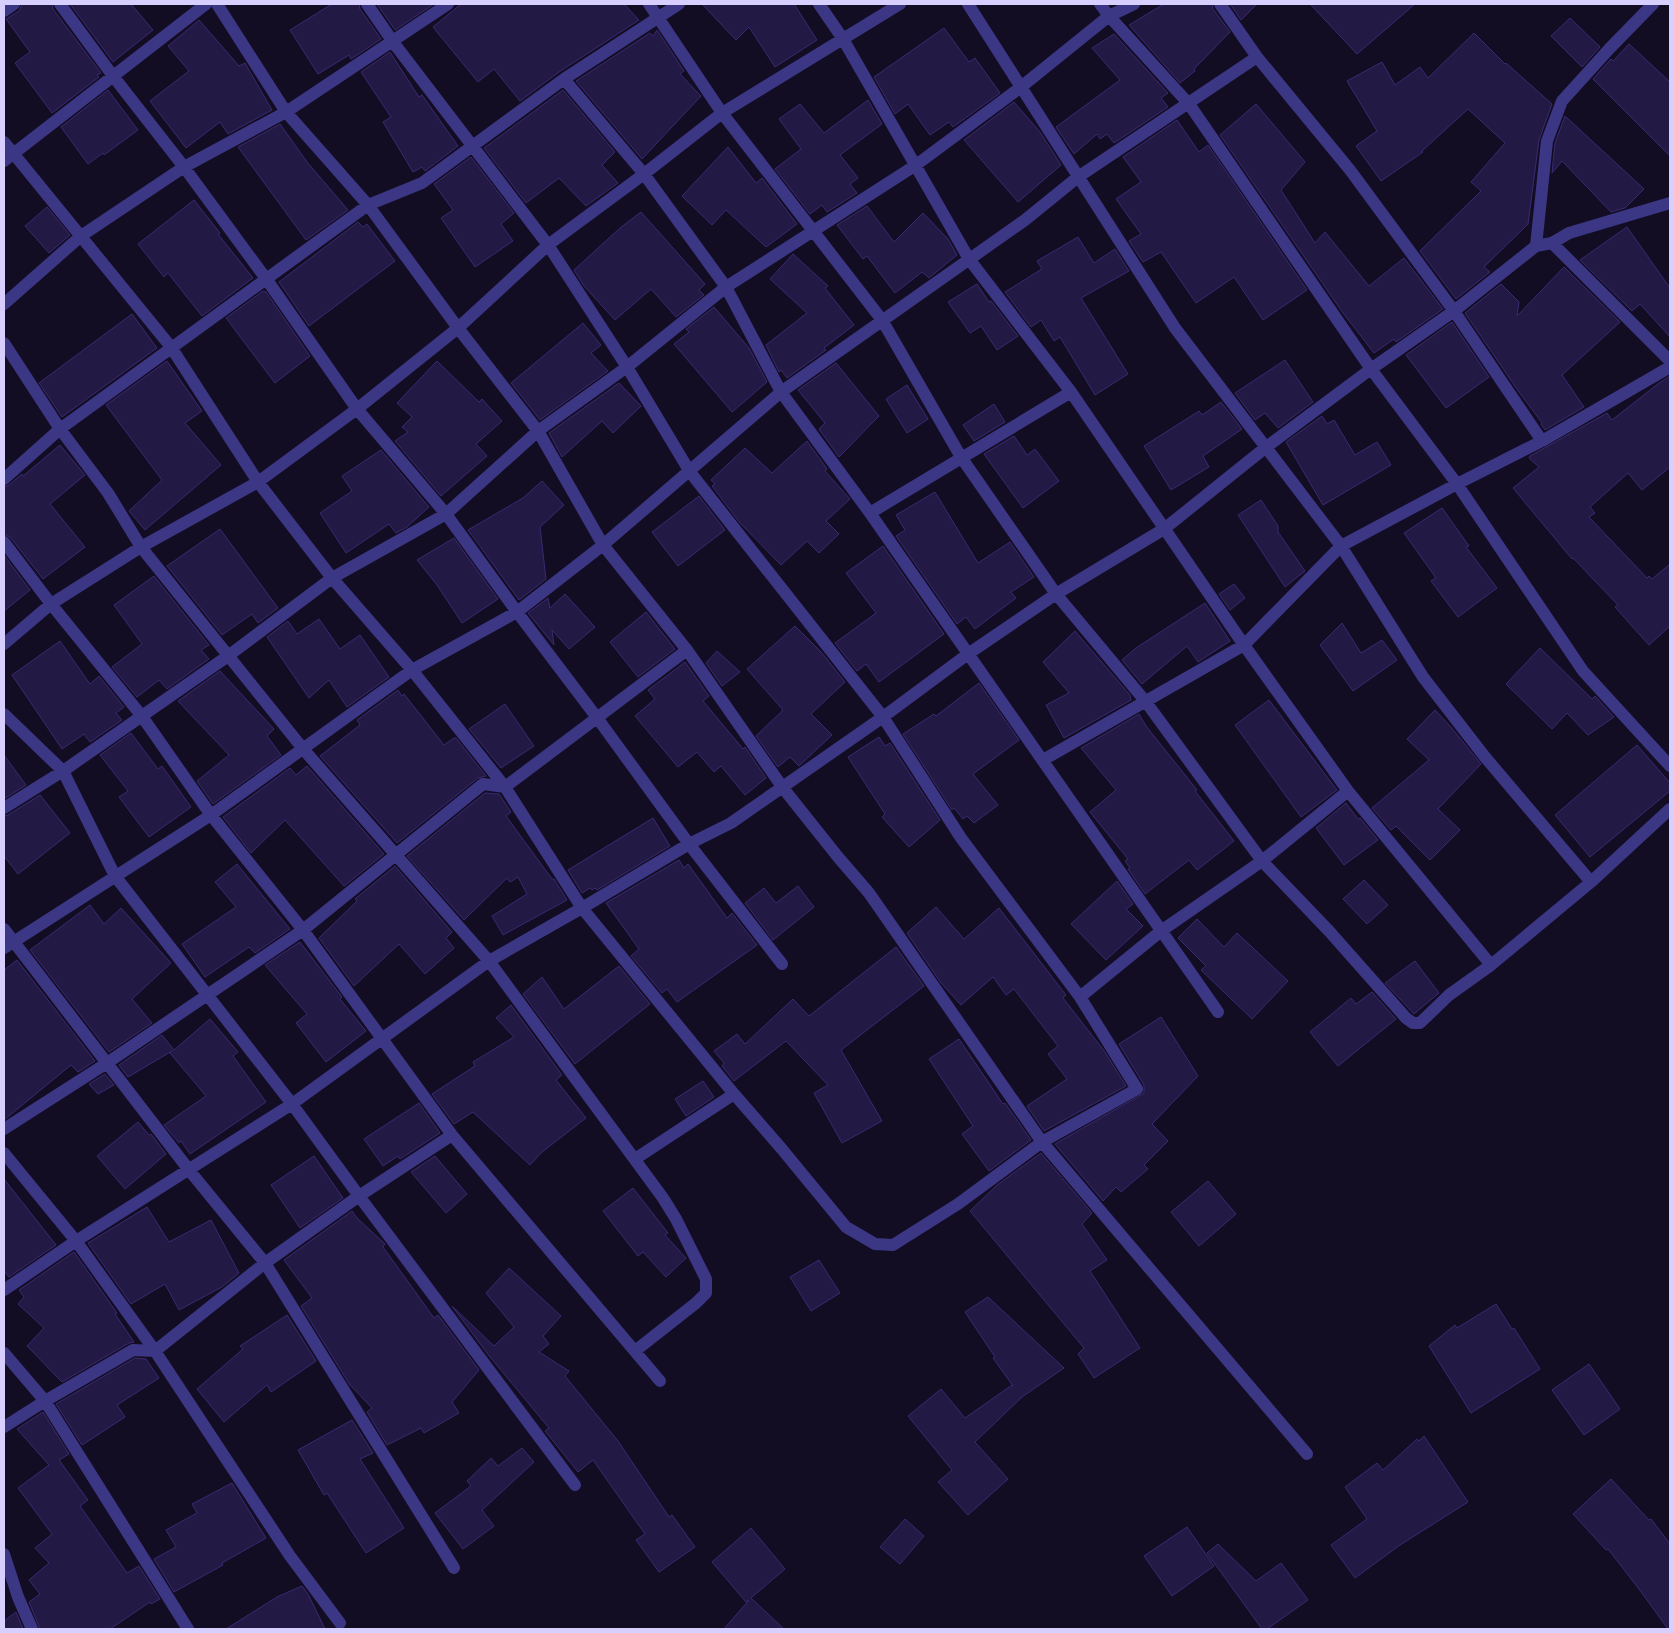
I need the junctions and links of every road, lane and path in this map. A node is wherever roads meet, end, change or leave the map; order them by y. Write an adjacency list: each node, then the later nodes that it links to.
1 (14, 4): 16 (street)
2 (60, 4): 22 (street)
3 (206, 4): 22 (street)
4 (217, 4): 26 (street)
5 (367, 4): 20 (street)
6 (448, 4): 20 (street)
7 (649, 4): 18 (street)
8 (680, 4): 18 (street)
9 (819, 4): 19 (street)
10 (900, 4): 19 (street)
11 (968, 4): 24 (street)
12 (1100, 4): 17 (street)
13 (1134, 4): 17 (street)
14 (1220, 4): 21 (street)
15 (1653, 4): 41 (street)
16 (4, 11)
17 (1109, 16): 24 (street); 25 (street)
18 (659, 18): 23 (street); 27 (street)
19 (843, 39): 27 (street); 31 (street)
20 (393, 42): 26 (street); 29 (street)
21 (1258, 58): 25 (street); 46 (street)
22 (113, 76): 30 (street); 32 (street)
23 (564, 79): 29 (street); 33 (street)
24 (1021, 87): 31 (street); 34 (street)
25 (1189, 104): 34 (street); 54 (street)
26 (286, 112): 32 (street); 36 (street)
27 (722, 113): 33 (street); 37 (street)
28 (4, 142): 30 (street)
29 (472, 145): 36 (street); 40 (street)
30 (8, 157): 38 (street)
31 (916, 165): 37 (street); 42 (street)
32 (184, 167): 38 (street); 43 (street)
33 (644, 174): 40 (street); 44 (street)
34 (1078, 176): 42 (street); 61 (street)
35 (1670, 203): 39 (street)
36 (368, 205): 43 (street); 48 (street)
37 (815, 231): 44 (street); 47 (street)
38 (81, 236): 45 (street); 50 (street)
39 (1552, 243): 41 (street); 51 (street)
40 (548, 245): 48 (street); 52 (street)
41 (1536, 246): 46 (street)
42 (969, 259): 47 (street); 56 (street)
43 (267, 280): 50 (street); 57 (street)
44 (726, 287): 52 (street); 55 (street)
45 (4, 304)
46 (1454, 311): 54 (street); 60 (street)
47 (882, 320): 55 (street); 62 (street)
48 (458, 328): 57 (street); 59 (street)
49 (4, 343): 58 (street)
50 (170, 347): 58 (street); 65 (street)
51 (1670, 361)
52 (627, 367): 59 (street); 63 (street)
53 (1670, 368): 60 (street)
54 (1371, 369): 61 (street); 66 (street)
55 (781, 392): 63 (street); 67 (street)
56 (1071, 392): 62 (street); 69 (street)
57 (357, 409): 65 (street); 68 (street)
58 (60, 429): 64 (street); 73 (street)
59 (538, 431): 68 (street); 71 (street)
60 (1542, 441): 66 (street)
61 (1265, 448): 69 (street); 72 (street)
62 (961, 457): 67 (street); 75 (street)
63 (690, 472): 71 (street); 87 (street)
64 (4, 479)
65 (258, 482): 73 (street); 74 (street)
66 (1456, 484): 72 (street); 91 (street)
67 (870, 512): 81 (street)
68 (446, 514): 74 (street); 77 (street)
69 (1164, 529): 75 (street); 79 (street)
70 (4, 542): 76 (street)
71 (603, 545): 77 (street); 80 (street)
72 (1341, 546): 79 (street); 103 (street)
73 (141, 547): 76 (street); 82 (street)
74 (332, 578): 82 (street); 83 (street)
75 (1056, 594): 81 (street); 84 (street)
76 (51, 604): 78 (street); 86 (street)
77 (517, 612): 83 (street); 88 (street)
78 (4, 644)
79 (1244, 645): 84 (street); 95 (street)
80 (687, 650): 88 (street); 94 (street)
81 (968, 654): 87 (street); 90 (street)
82 (228, 656): 86 (street); 89 (street)
83 (412, 670): 89 (street); 93 (street)
84 (1146, 702): 90 (street); 101 (street)
85 (4, 714): 92 (street)
86 (141, 715): 92 (street); 98 (street)
87 (883, 717): 94 (street); 113 (street)
88 (598, 719): 93 (street); 99 (street)
89 (304, 750): 98 (street); 100 (street)
90 (1043, 760): 107 (street)
91 (1670, 766)
92 (63, 771): 96 (street); 102 (street)
93 (505, 788): 100 (street); 104 (street)
94 (783, 788): 99 (street); 121 (street)
95 (1348, 791): 101 (street); 111 (street)
96 (4, 808)
97 (1670, 809): 103 (street)
98 (211, 815): 102 (street); 106 (street)
99 (689, 844): 104 (street); 110 (street)
100 (396, 855): 106 (street); 109 (street)
101 (1262, 861): 107 (street); 111 (street)
102 (115, 876): 108 (street); 112 (street)
103 (1591, 882): 111 (street)
104 (582, 908): 109 (street); 117 (street)
105 (4, 929): 108 (street)
106 (303, 930): 112 (street); 115 (street)
107 (1161, 931): 113 (street); 114 (street)
108 (9, 945): 116 (street)
109 (489, 961): 115 (street); 123 (street)
110 (782, 964)
111 (1491, 965)
112 (206, 994): 116 (street); 118 (street)
113 (1080, 997): 121 (street)
114 (1218, 1012)
115 (382, 1039): 118 (street); 120 (street)
116 (107, 1063): 119 (street); 124 (street)
117 (734, 1094): 121 (street); 123 (street)
118 (292, 1104): 124 (street); 125 (street)
119 (4, 1129)
120 (452, 1135): 125 (street); 130 (street)
121 (1042, 1142): 135 (street)
122 (4, 1153): 126 (street)
123 (635, 1159): 130 (street)
124 (189, 1170): 126 (street); 127 (street)
125 (359, 1196): 127 (street); 136 (street)
126 (76, 1242): 128 (street); 129 (street)
127 (265, 1263): 129 (street); 138 (street)
128 (4, 1290)
129 (155, 1351): 133 (street); 139 (street)
130 (635, 1351): 132 (street)
131 (4, 1353): 133 (street)
132 (660, 1381)
133 (45, 1401): 134 (street); 141 (street)
134 (4, 1427)
135 (1307, 1454)
136 (575, 1485)
137 (4, 1554): 140 (street)
138 (454, 1568)
139 (340, 1623)
140 (32, 1629)
141 (188, 1629)

